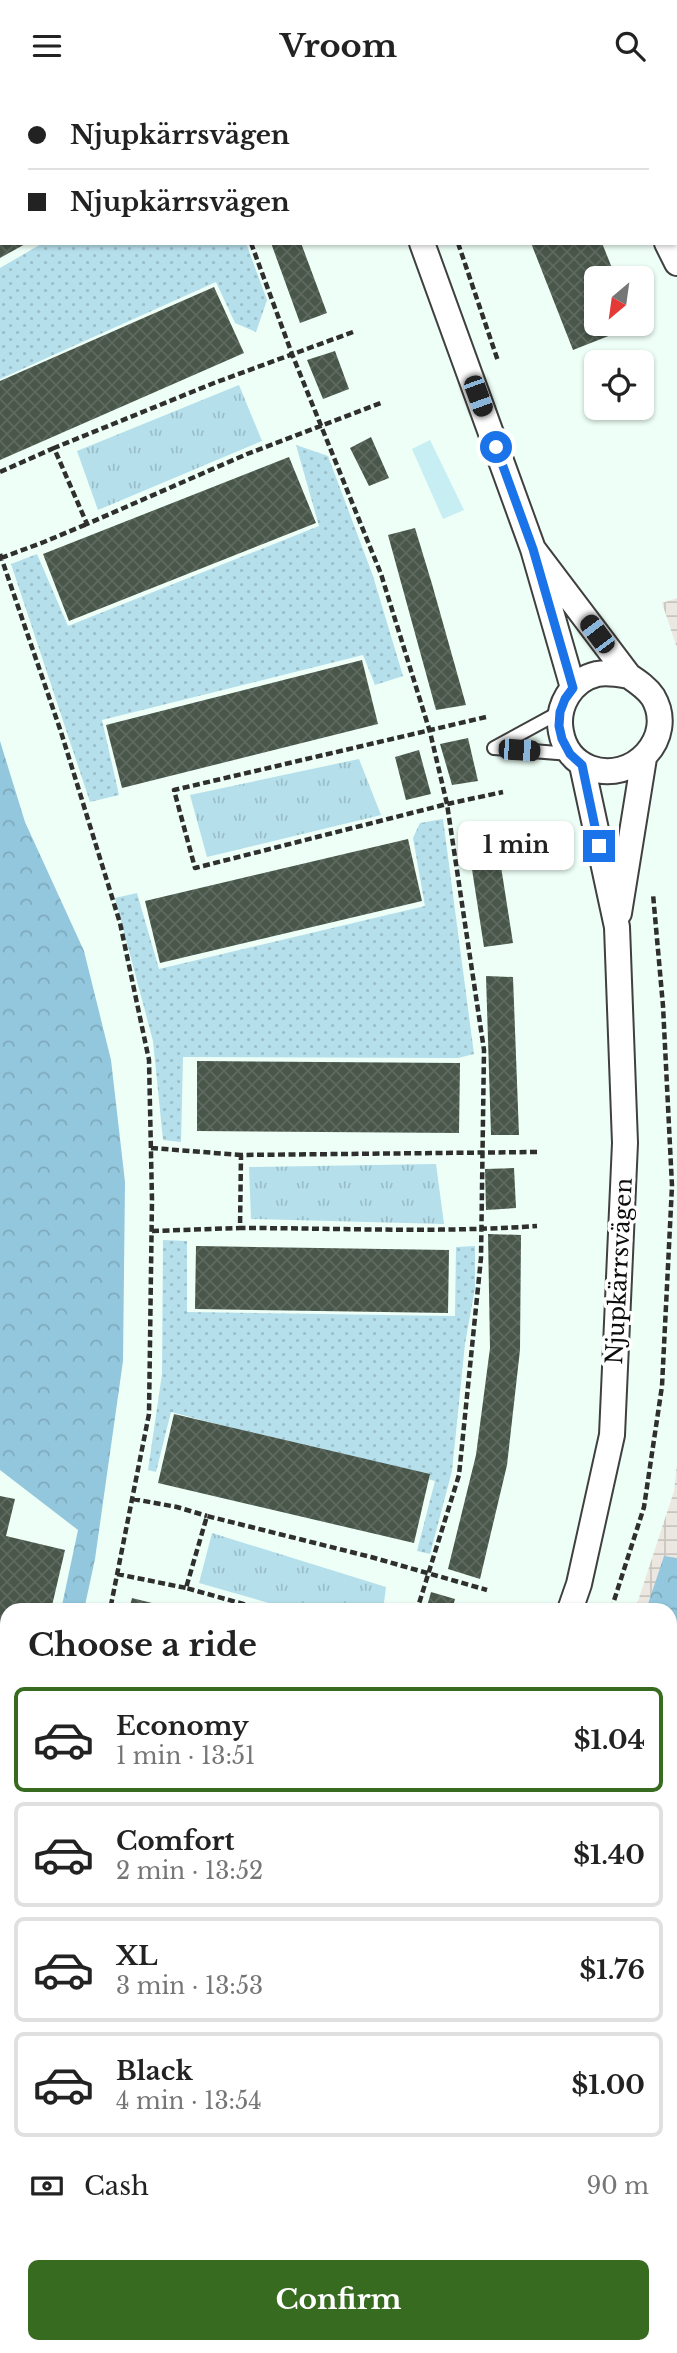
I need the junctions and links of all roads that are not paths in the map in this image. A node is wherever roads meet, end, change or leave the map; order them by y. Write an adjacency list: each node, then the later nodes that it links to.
1 (423, 245): 4 (street)
2 (668, 245): 3 (street)
3 (677, 263)
4 (533, 549): 5 (street); 6 (street)
5 (629, 676): 6 (street); 7 (street)
6 (573, 688): 9 (street)
7 (653, 698): 8 (street); 11 (street, Njupkärrsvägen)
8 (677, 704)
9 (560, 712): 12 (street, Njupkärrsvägen); 12 (lane)
10 (677, 733): 11 (street)
11 (649, 752): 12 (street); 13 (street, Njupkärrsvägen)
12 (576, 759): 13 (street, Njupkärrsvägen)
13 (617, 927): 14 (street, Njupkärrsvägen)
14 (572, 1603)

